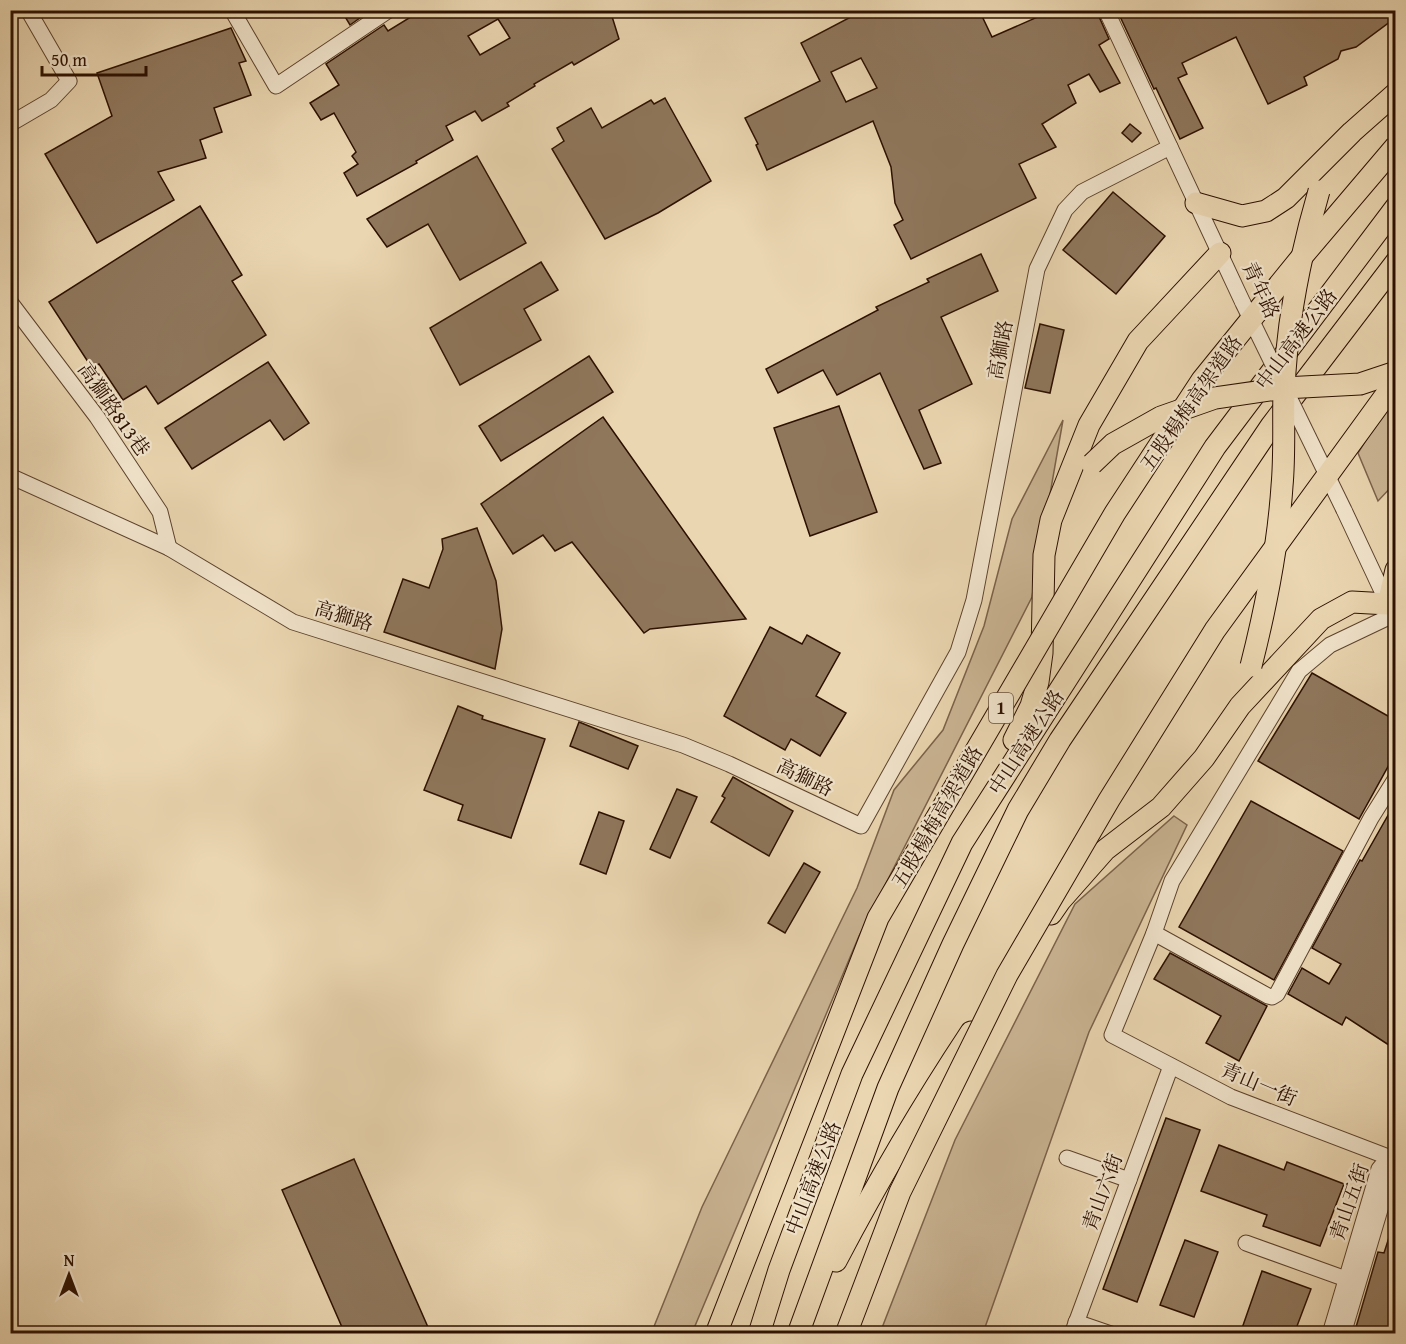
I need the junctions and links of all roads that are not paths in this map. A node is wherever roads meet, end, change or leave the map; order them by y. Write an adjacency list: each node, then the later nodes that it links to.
1 (28, 10): 6 (street)
2 (232, 10): 3 (street)
3 (389, 10)
4 (1106, 10): 9 (street, 青年路)
5 (1395, 93): 7 (highway)
6 (10, 124)
7 (1352, 132): 10 (highway); 17 (highway, bridge)
8 (1395, 146): 34 (highway, 五股楊梅高架道路 / 1, bridge)
9 (1170, 147): 10 (street, 青年路); 20 (street, 高獅路)
10 (1196, 203): 12 (street, 青年路)
11 (1395, 207): 25 (highway, 中山高速公路 / 1)
12 (1220, 253): 17 (street, 青年路, bridge); 19 (highway)
13 (1395, 262): 36 (highway, 中山高速公路)
14 (10, 302): 20 (street, 高獅路813巷)
15 (1395, 372): 17 (highway, bridge)
16 (1395, 381): 37 (highway, bridge)
17 (1284, 388): 19 (highway, bridge); 22 (street, 青年路, bridge); 23 (highway, bridge)
18 (10, 476): 20 (street, 高獅路)
19 (1062, 492): 25 (highway)
20 (169, 548)
21 (1395, 570): 22 (highway)
22 (1392, 612): 23 (highway); 26 (street)
23 (1240, 706): 36 (highway)
24 (1395, 778): 26 (street)
25 (962, 843): 35 (highway, 中山高速公路 / 1)
26 (1154, 933): 27 (street, 青山一街)
27 (1171, 1066): 29 (street, 青山一街); 30 (street, 青山六街)
28 (1066, 1158): 30 (street)
29 (1392, 1159): 32 (street, 青山五街); 40 (street, 青山五街)
30 (1129, 1180): 33 (street, 青山六街)
31 (1246, 1243): 32 (street)
32 (1346, 1280): 39 (street, 青山五街)
33 (1074, 1328): 38 (street)
34 (716, 1334)
35 (759, 1334)
36 (798, 1334)
37 (846, 1334)
38 (1111, 1334)
39 (1330, 1334)
40 (1343, 1334)

